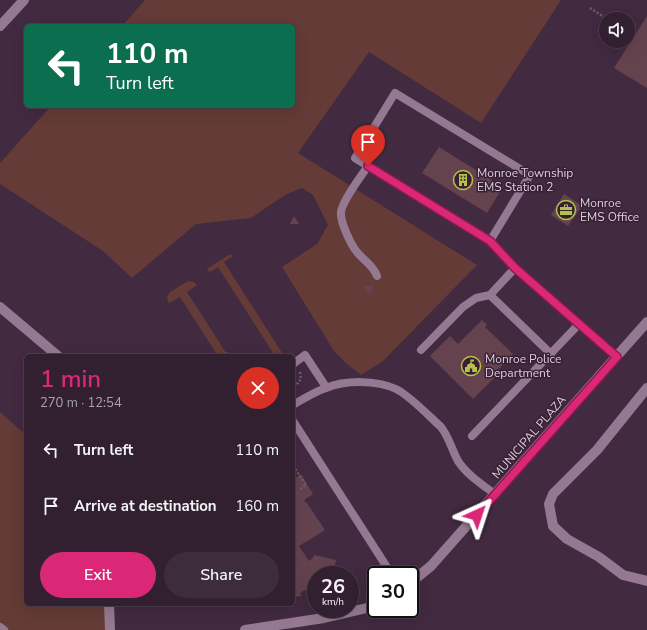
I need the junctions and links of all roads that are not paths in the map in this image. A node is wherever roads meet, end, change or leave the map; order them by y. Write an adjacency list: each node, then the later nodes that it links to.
1 (24, 0): 2 (street)
2 (0, 26)
3 (368, 166): 4 (lane); 4 (lane); 6 (lane)
4 (490, 241): 5 (lane)
5 (515, 268): 7 (lane); 10 (lane)
6 (377, 276)
7 (490, 295): 11 (lane); 13 (lane)
8 (0, 307): 12 (street)
9 (647, 322): 14 (street, MUNICIPAL PLAZA)
10 (579, 324): 13 (lane); 14 (lane)
11 (421, 350)
12 (56, 354)
13 (551, 354): 20 (lane)
14 (617, 357): 21 (street, MUNICIPAL PLAZA)
15 (295, 362): 16 (lane)
16 (326, 387): 18 (lane); 21 (lane)
17 (647, 388): 24 (street)
18 (295, 404)
19 (296, 434): 22 (lane)
20 (472, 436)
21 (496, 495): 23 (street, MUNICIPAL PLAZA)
22 (386, 566)
23 (419, 576)
24 (647, 581)
25 (109, 606): 29 (street)
26 (367, 608): 30 (street)
27 (0, 627): 28 (lane)
28 (4, 630)
29 (110, 630)
30 (248, 630)

